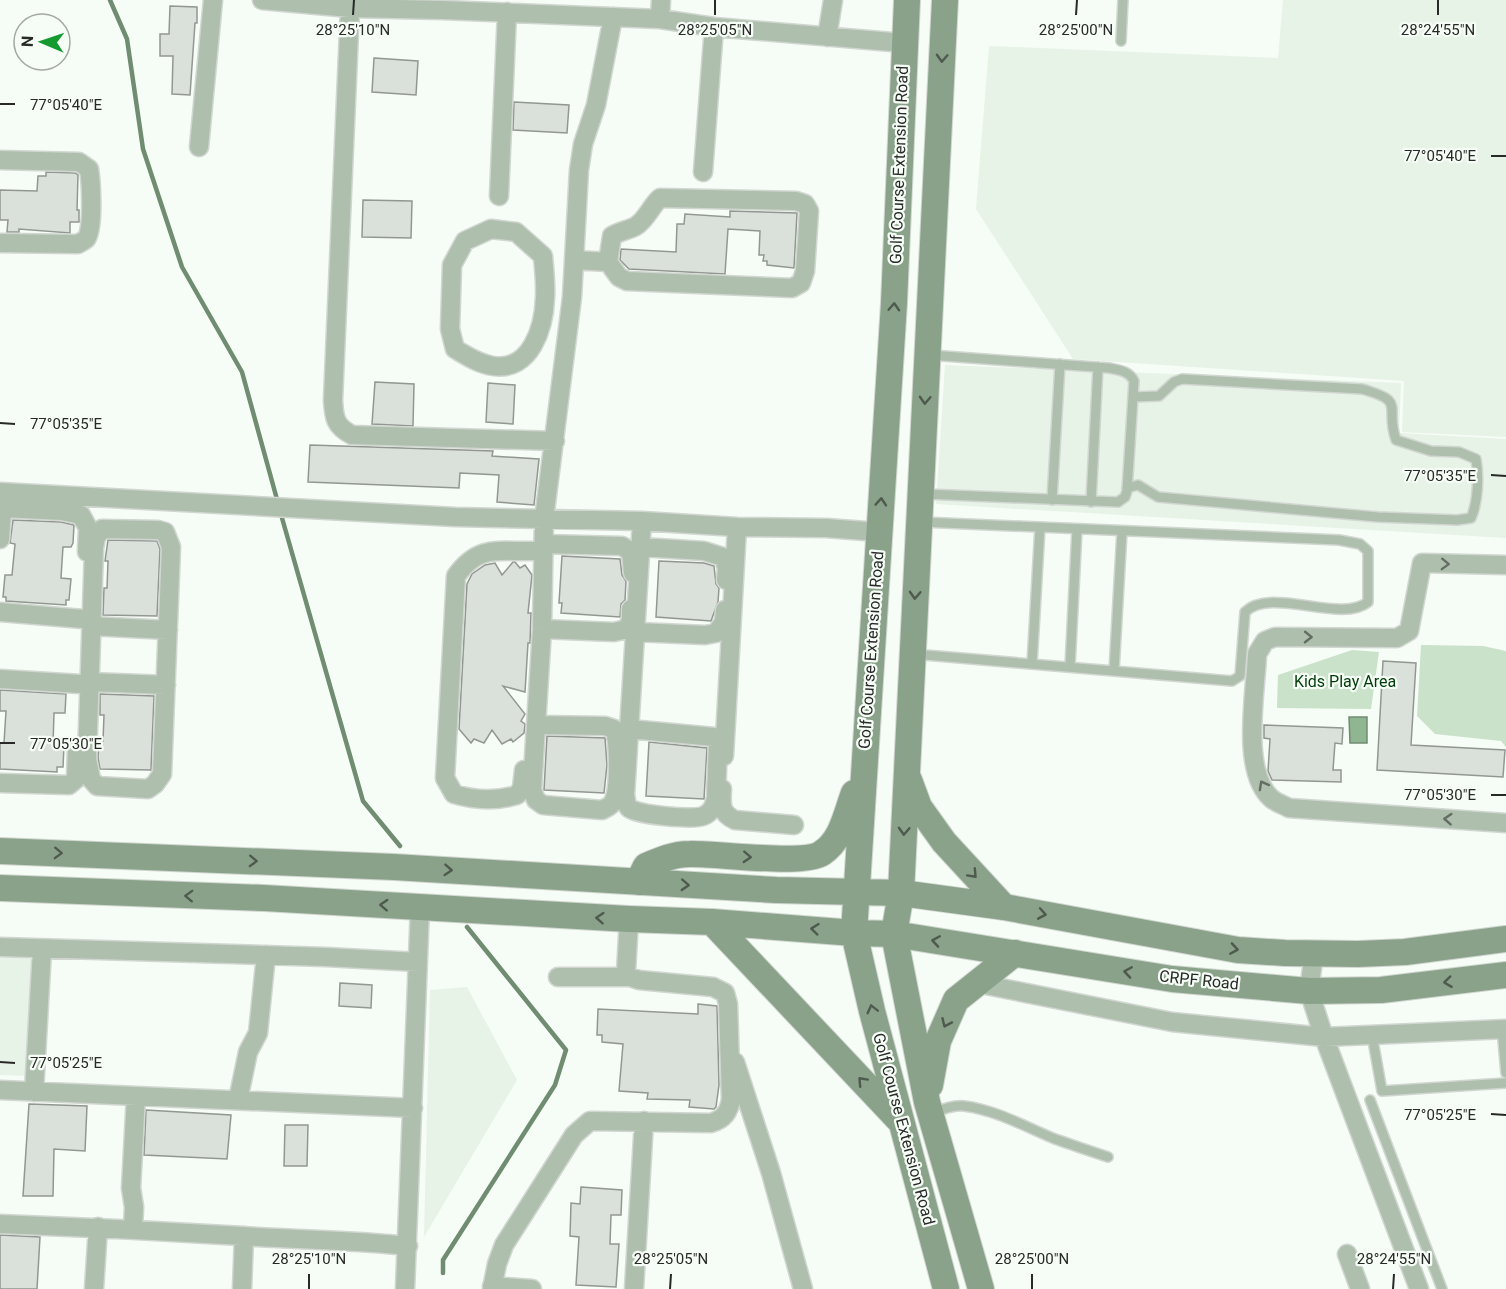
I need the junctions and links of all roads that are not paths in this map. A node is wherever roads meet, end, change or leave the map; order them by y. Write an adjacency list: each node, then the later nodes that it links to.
1 (213, 0): 17 (street)
2 (262, 0): 9 (street)
3 (661, 0): 12 (street)
4 (833, 0): 14 (street)
5 (907, 0): 16 (main road, Golf Course Extension Road)
6 (945, 0): 26 (main road, Golf Course Extension Road, one-way to 26)
7 (1123, 0): 15 (lane)
8 (443, 5): 9 (street); 10 (street)
9 (350, 8): 30 (street)
10 (507, 12): 11 (street); 20 (street)
11 (613, 17): 12 (street); 22 (street)
12 (660, 19): 13 (street)
13 (714, 27): 14 (street); 19 (street)
14 (827, 38): 16 (street)
15 (1121, 41)
16 (904, 43): 45 (main road, Golf Course Extension Road, one-way to 16)
17 (199, 147)
18 (0, 160): 21 (street)
19 (703, 172)
20 (499, 196)
21 (0, 243)
22 (575, 260): 23 (street); 25 (street)
23 (608, 262): 23 (street)
24 (545, 297): 24 (street); 25 (street)
25 (572, 297): 30 (street)
26 (927, 354): 27 (lane); 32 (main road, Golf Course Extension Road, one-way to 32)
27 (1060, 364): 28 (lane); 35 (lane)
28 (1098, 367): 29 (lane); 36 (lane)
29 (1132, 397): 31 (lane); 31 (lane)
30 (555, 441): 37 (street)
31 (1127, 488): 36 (lane)
32 (920, 494): 35 (lane); 39 (main road, Golf Course Extension Road)
33 (2, 497): 34 (street); 46 (street); 51 (street)
34 (132, 500): 37 (street); 42 (street)
35 (1052, 500): 36 (lane)
36 (1091, 502)
37 (539, 519): 38 (street); 48 (street)
38 (642, 522): 40 (street); 47 (street)
39 (919, 522): 41 (lane); 55 (main road, Golf Course Extension Road, one-way to 55)
40 (737, 527): 45 (street); 68 (street)
41 (1040, 527): 43 (lane); 56 (lane)
42 (132, 529): 51 (street); 53 (street)
43 (1077, 529): 44 (lane); 57 (lane)
44 (1122, 531): 58 (lane); 58 (lane)
45 (879, 532): 65 (main road, Golf Course Extension Road)
46 (0, 539)
47 (641, 547): 54 (street); 54 (street)
48 (538, 548): 48 (street); 52 (street); 52 (street)
49 (1506, 565): 67 (street, one-way to 49)
50 (0, 612): 51 (street)
51 (87, 622): 53 (street); 60 (street)
52 (542, 629): 62 (street)
53 (168, 630): 61 (street)
54 (636, 632): 63 (street)
55 (912, 654): 56 (lane); 64 (main road, Golf Course Extension Road)
56 (1032, 664): 57 (lane)
57 (1070, 667): 58 (lane)
58 (1114, 671)
59 (0, 679): 60 (street)
60 (85, 683): 61 (street); 61 (street); 66 (street)
61 (166, 685)
62 (536, 726): 62 (street)
63 (629, 729): 63 (street)
64 (906, 774): 73 (main road, Golf Course Extension Road, one-way to 73); 75 (main road, one-way to 75)
65 (863, 782): 70 (main road, one-way to 65); 72 (main road, Golf Course Extension Road)
66 (0, 783)
67 (1506, 823)
68 (794, 825)
69 (0, 851): 70 (main road, one-way to 70)
70 (638, 882): 72 (main road, one-way to 72)
71 (0, 888): 74 (main road, CRPF Road, one-way to 71)
72 (858, 892): 73 (main road); 78 (main road, Golf Course Extension Road)
73 (901, 893): 75 (main road); 79 (main road, Golf Course Extension Road)
74 (420, 907): 76 (main road, CRPF Road, one-way to 74); 86 (street)
75 (1004, 907): 84 (main road, one-way to 84)
76 (629, 920): 77 (main road, CRPF Road); 89 (street)
77 (712, 922): 78 (main road, CRPF Road, one-way to 77); 106 (main road, one-way to 77)
78 (854, 933): 79 (main road, CRPF Road); 106 (main road, Golf Course Extension Road, one-way to 78)
79 (894, 934): 83 (main road, CRPF Road, one-way to 79); 104 (main road, Golf Course Extension Road)
80 (1506, 939): 84 (main road)
81 (0, 947): 82 (street)
82 (42, 949): 85 (street); 99 (street)
83 (1015, 953): 90 (main road); 91 (main road, CRPF Road, one-way to 83)
84 (1314, 953): 91 (street)
85 (266, 955): 86 (street); 101 (street)
86 (418, 962): 103 (street)
87 (1506, 975): 91 (main road, CRPF Road, one-way to 91)
88 (558, 977): 89 (street)
89 (630, 977): 95 (street)
90 (976, 983): 94 (street); 104 (main road, one-way to 104)
91 (1309, 991): 94 (street)
92 (1504, 1029): 93 (street); 96 (lane)
93 (1372, 1035): 94 (street); 97 (lane)
94 (1324, 1037): 124 (street)
95 (728, 1041): 105 (street); 120 (street)
96 (1506, 1073)
97 (1506, 1083)
98 (0, 1090): 99 (street)
99 (34, 1092): 100 (street)
100 (136, 1096): 101 (street); 110 (street)
101 (238, 1100): 103 (street)
102 (1370, 1100): 125 (lane)
103 (413, 1108): 112 (street)
104 (929, 1108): 107 (lane); 122 (main road, Golf Course Extension Road)
105 (644, 1121): 114 (street); 119 (street)
106 (902, 1124): 121 (main road, Golf Course Extension Road)
107 (1108, 1156)
108 (0, 1224): 109 (street)
109 (98, 1227): 110 (street); 115 (street)
110 (134, 1229): 111 (street)
111 (244, 1236): 112 (street); 116 (street)
112 (408, 1246): 117 (street)
113 (1347, 1254): 123 (street)
114 (492, 1288): 118 (street)
115 (94, 1289)
116 (242, 1289)
117 (405, 1289)
118 (532, 1289)
119 (634, 1289)
120 (803, 1289)
121 (946, 1289)
122 (981, 1289)
123 (1360, 1289)
124 (1419, 1289)
125 (1442, 1289)

